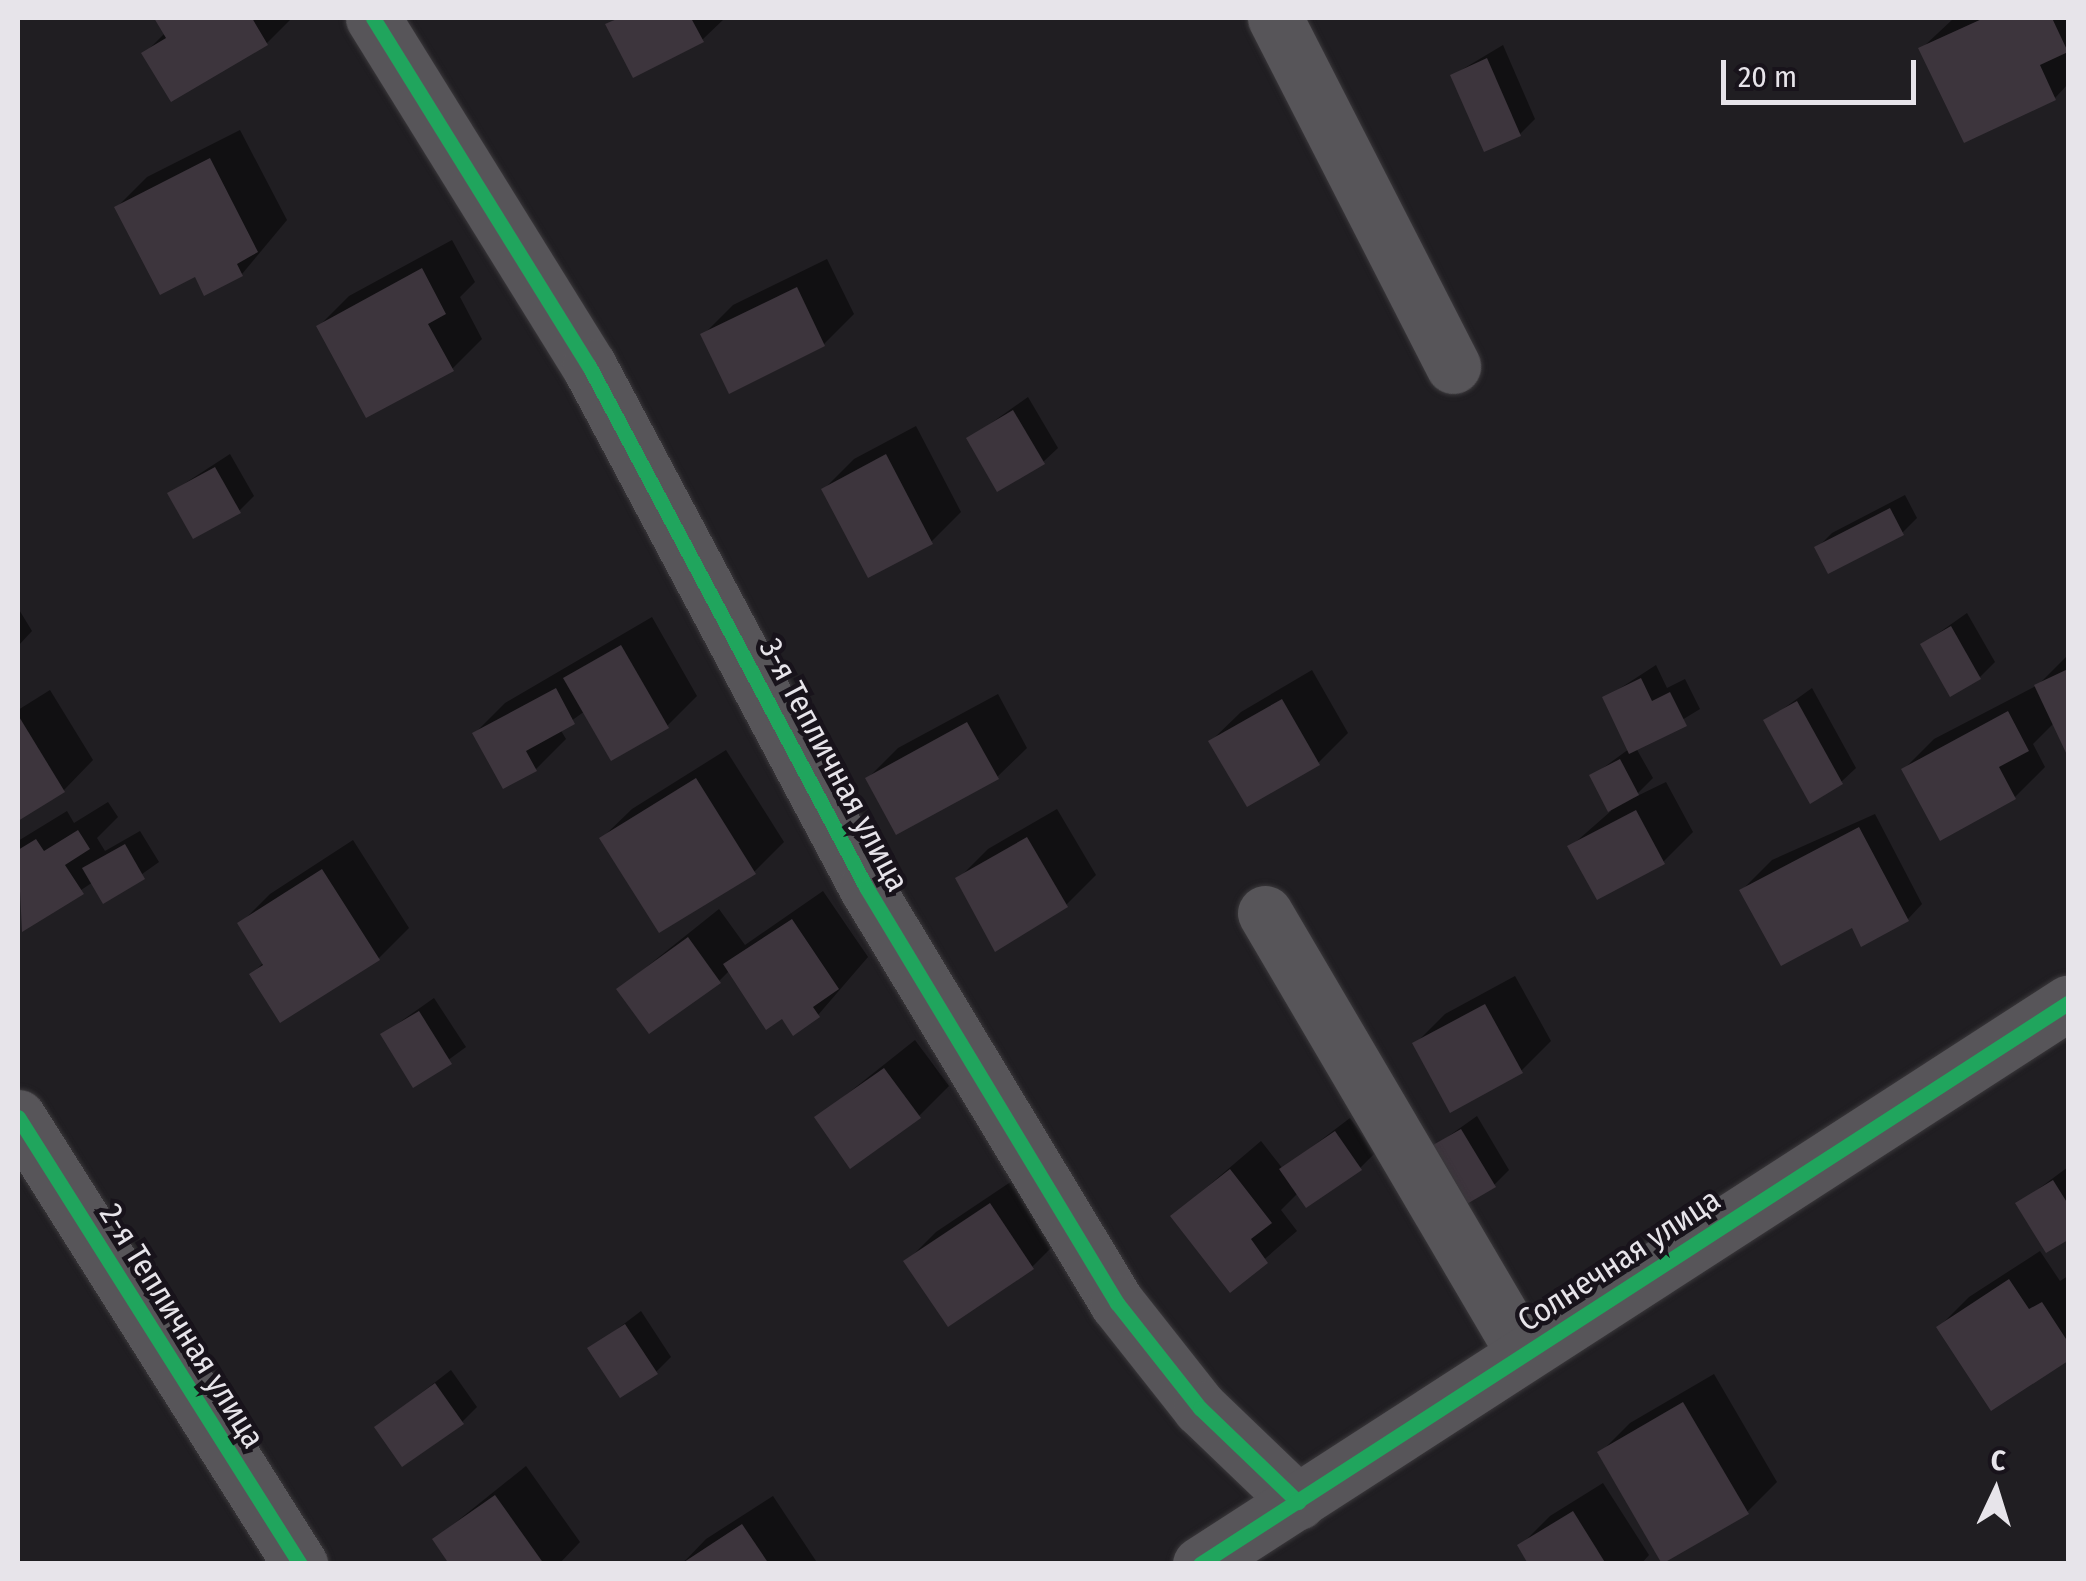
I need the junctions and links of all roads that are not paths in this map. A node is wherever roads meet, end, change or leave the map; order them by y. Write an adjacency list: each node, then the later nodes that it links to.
1 (372, 18): 8 (street, 3-я Тепличная улица)
2 (1276, 18): 3 (street)
3 (1453, 366)
4 (1265, 913): 7 (street)
5 (2068, 1003): 7 (street, Солнечная улица)
6 (18, 1117): 9 (street, 2-я Тепличная улица)
7 (1524, 1354): 8 (street, Солнечная улица)
8 (1298, 1502): 10 (street, Солнечная улица)
9 (300, 1564)
10 (1200, 1564)

